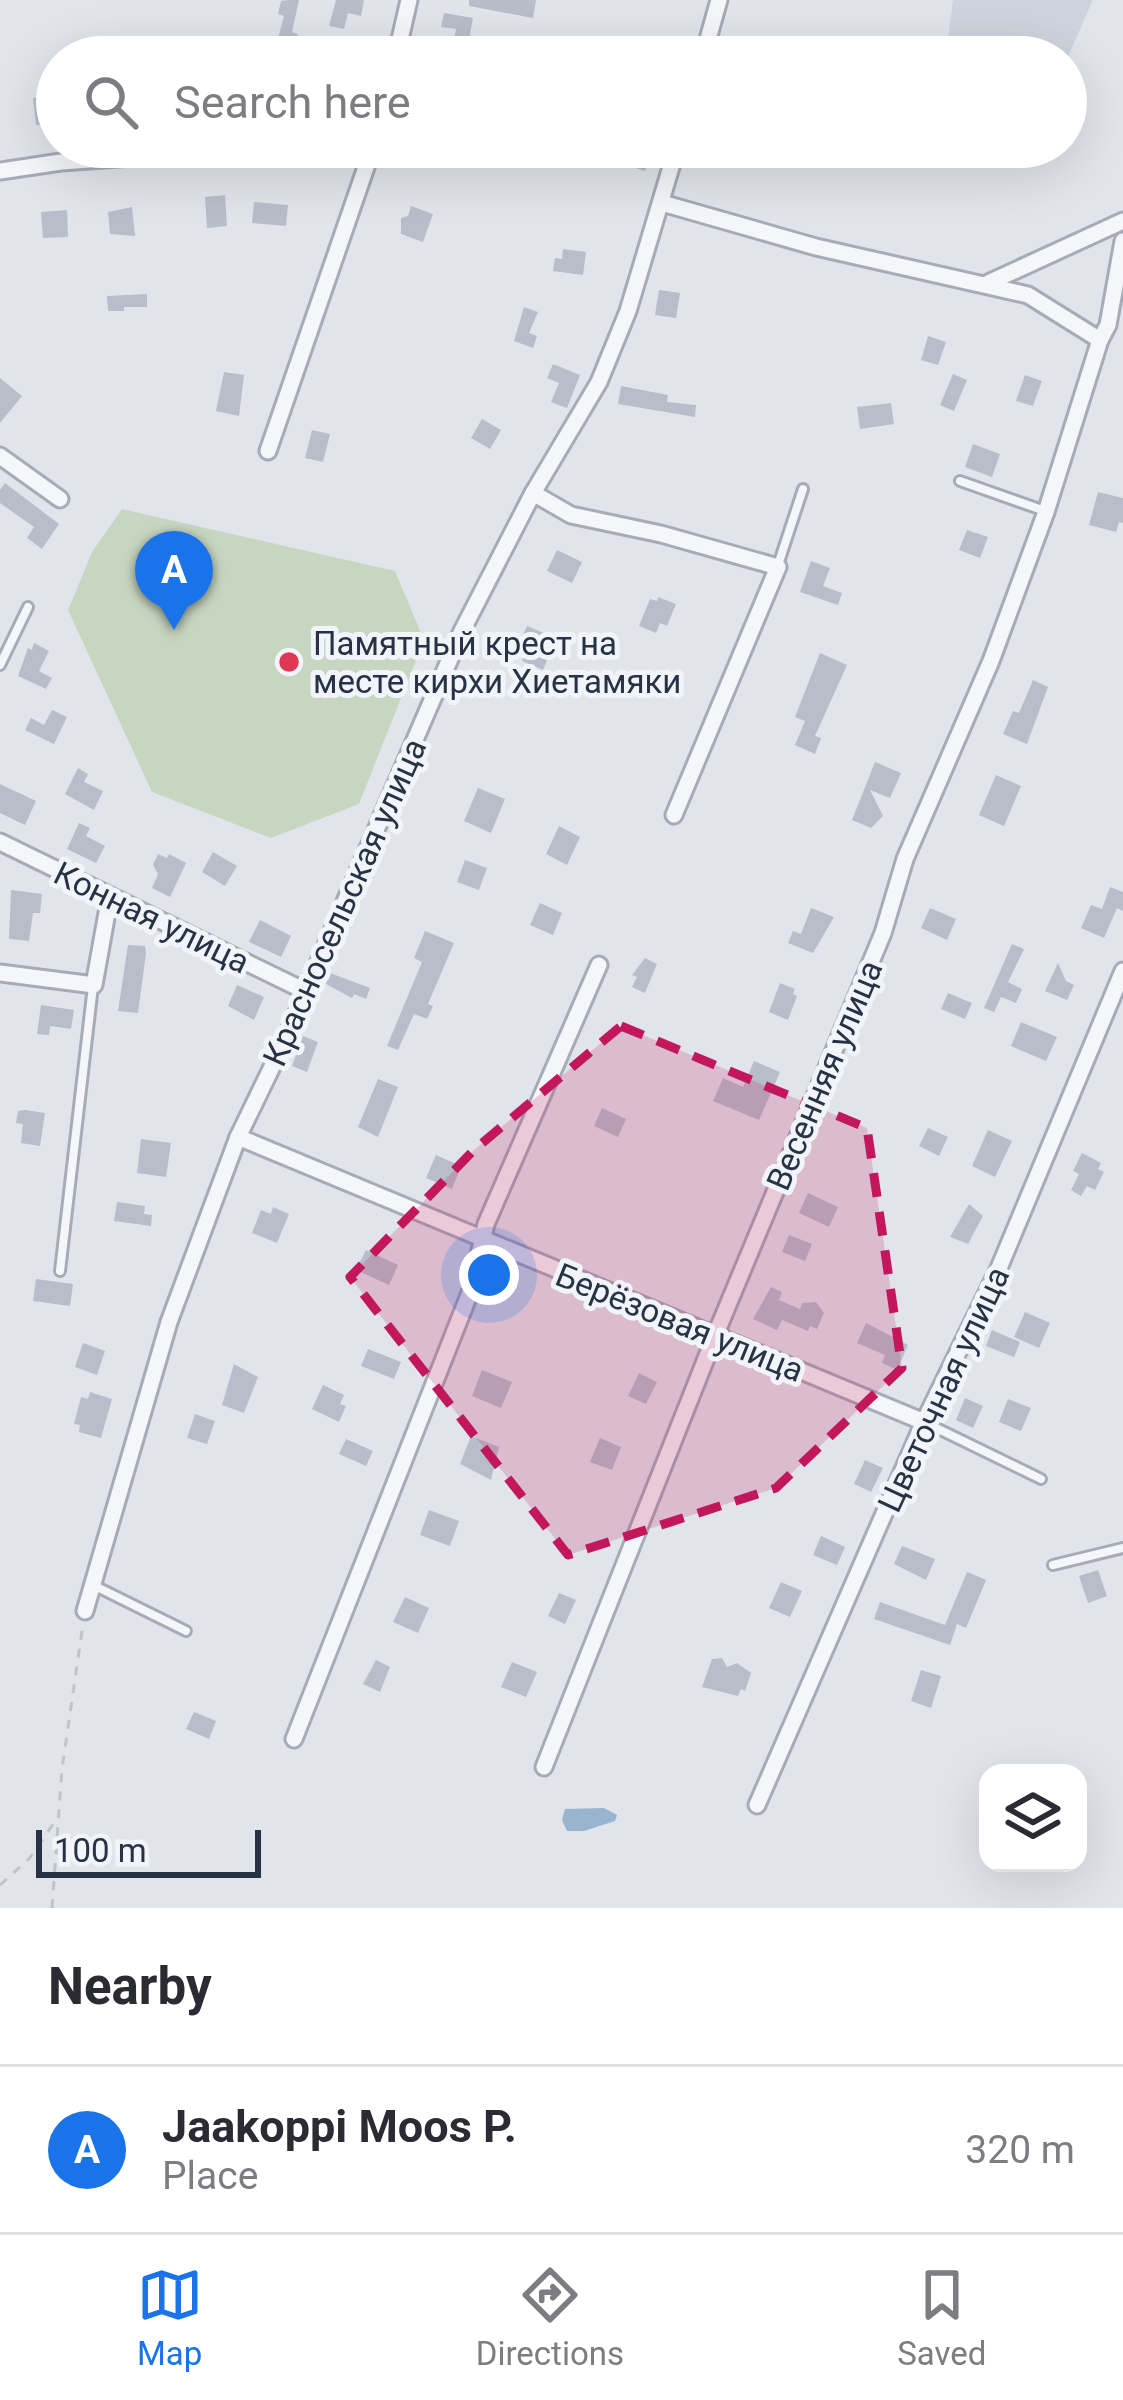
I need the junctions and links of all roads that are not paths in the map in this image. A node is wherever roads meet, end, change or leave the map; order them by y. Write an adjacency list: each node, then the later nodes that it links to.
1 (409, 0): 3 (street)
2 (719, 0): 4 (street)
3 (401, 36)
4 (709, 36)
5 (36, 166): 8 (street)
6 (366, 168): 14 (street)
7 (671, 168): 9 (street, Красносельская улица)
8 (0, 171)
9 (662, 203): 12 (street); 18 (street, Красносельская улица)
10 (1123, 221): 12 (street)
11 (1123, 241): 13 (street, Весенняя улица)
12 (986, 284): 13 (street)
13 (1100, 340): 20 (street, Весенняя улица)
14 (268, 451)
15 (0, 456): 19 (street)
16 (960, 481): 20 (lane)
17 (803, 489): 21 (lane)
18 (532, 493): 21 (street); 31 (street, Красносельская улица)
19 (60, 500)
20 (1046, 512): 35 (street, Весенняя улица)
21 (778, 567): 24 (street)
22 (28, 607): 23 (lane)
23 (0, 664)
24 (674, 815)
25 (0, 842): 26 (street, Конная улица)
26 (110, 896): 30 (street); 31 (street, Конная улица)
27 (599, 965): 33 (street)
28 (1123, 970): 36 (street, Цветочная улица)
29 (0, 973): 30 (street)
30 (94, 985): 34 (lane)
31 (305, 991): 32 (street, Красносельская улица)
32 (238, 1137): 33 (street, Берёзовая улица); 40 (street, Красносельская улица)
33 (482, 1241): 35 (street, Берёзовая улица); 43 (street)
34 (60, 1271)
35 (715, 1336): 36 (street, Берёзовая улица); 44 (street, Весенняя улица)
36 (924, 1422): 37 (lane); 45 (street, Цветочная улица)
37 (1041, 1479)
38 (1123, 1548): 39 (lane)
39 (1053, 1564)
40 (93, 1586): 41 (street, Красносельская улица); 42 (lane)
41 (85, 1611)
42 (186, 1631)
43 (294, 1739)
44 (544, 1767)
45 (757, 1805)

